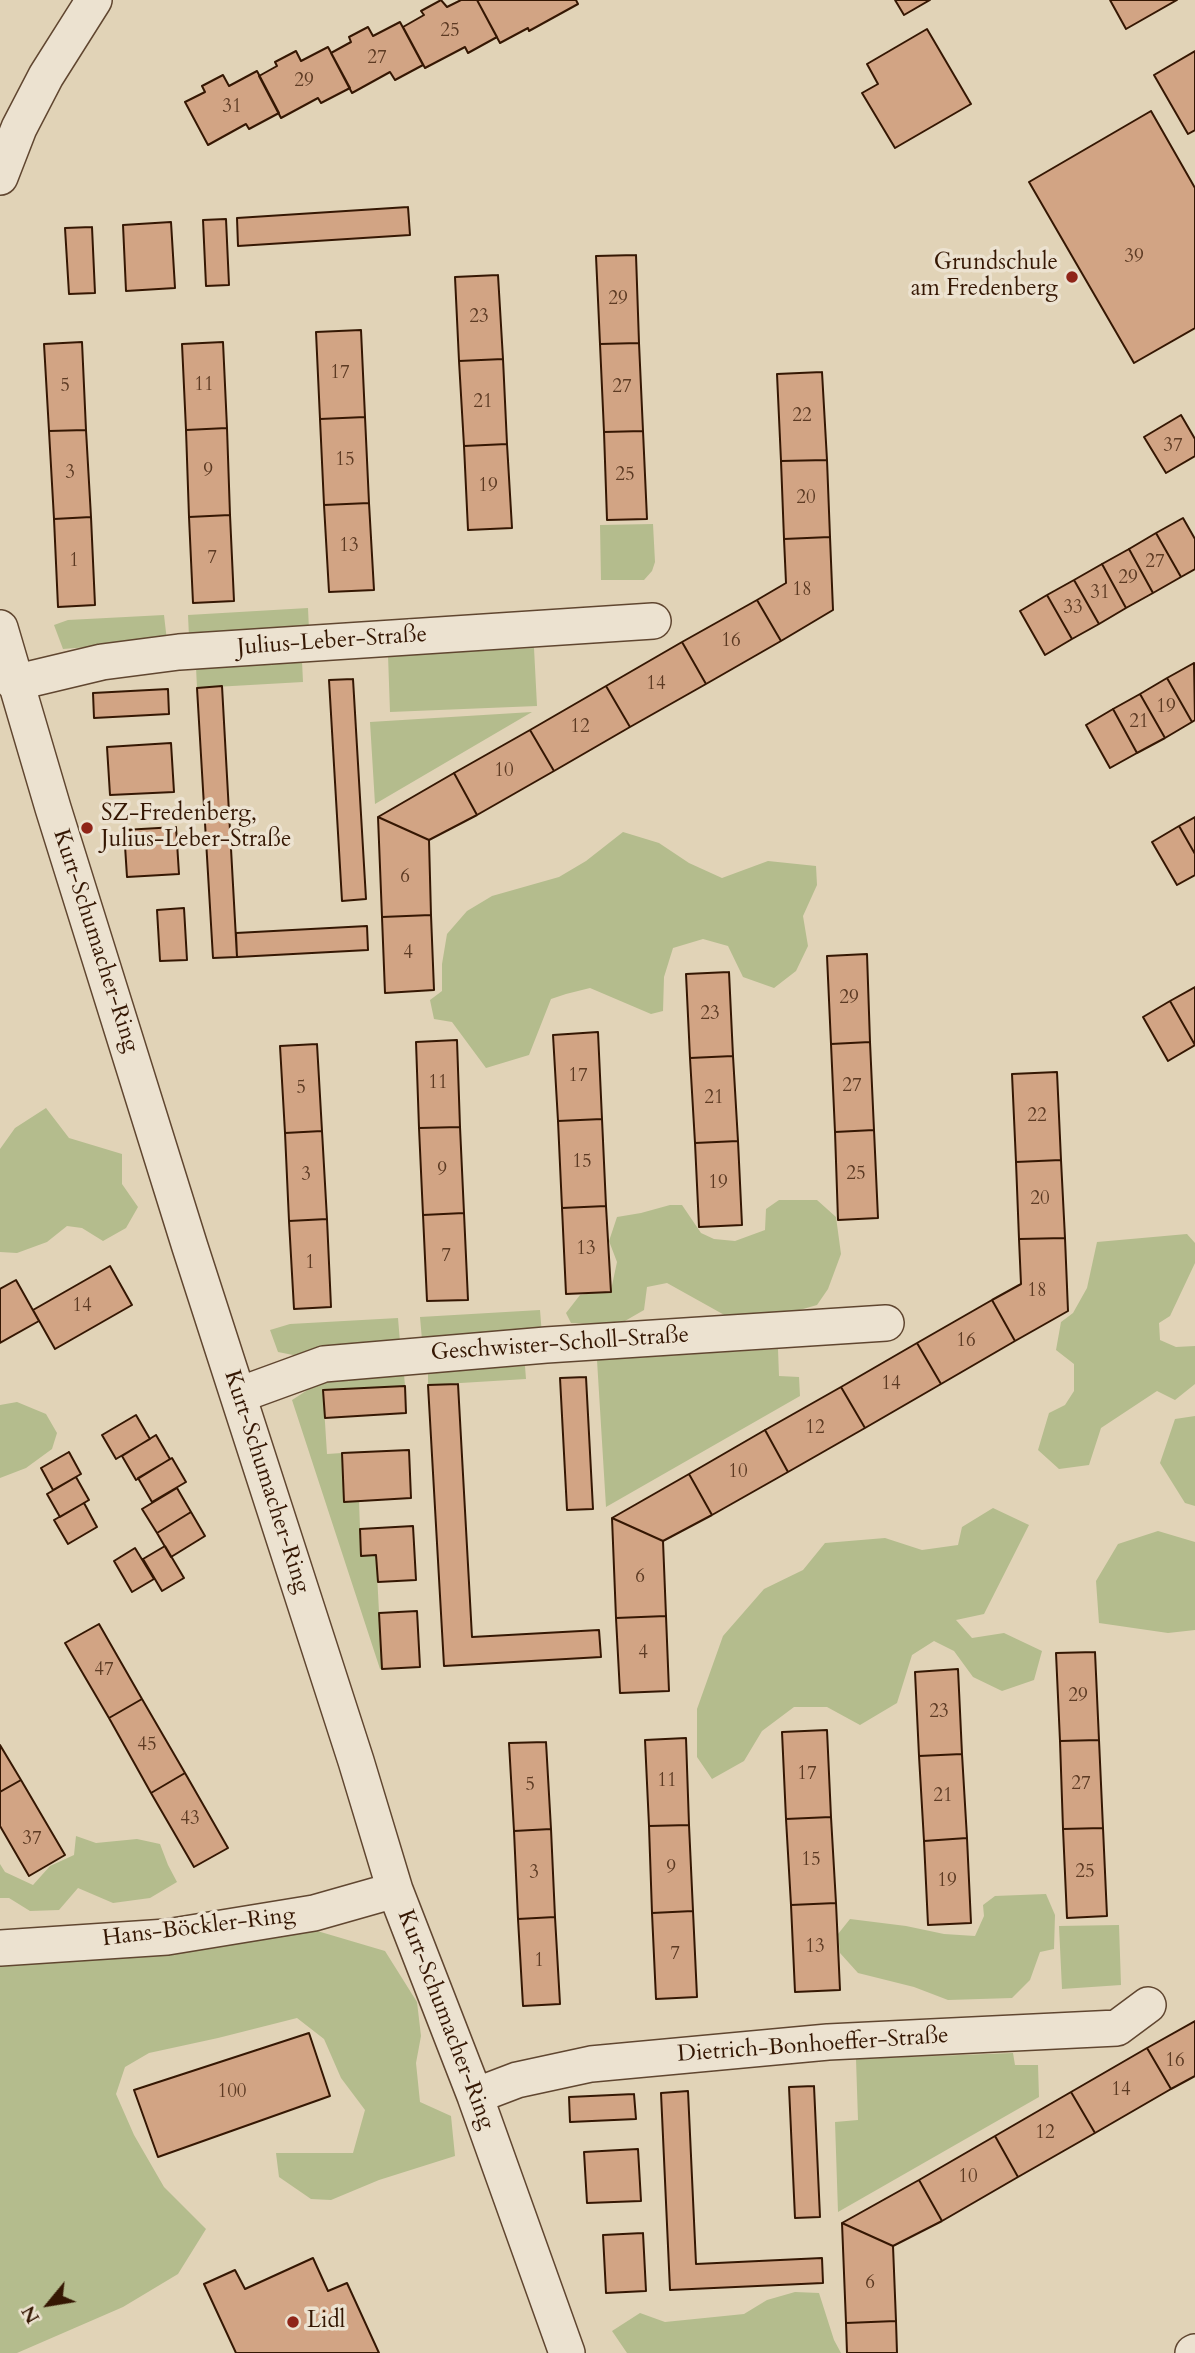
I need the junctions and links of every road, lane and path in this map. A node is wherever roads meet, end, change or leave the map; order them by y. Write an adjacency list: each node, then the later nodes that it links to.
1 (94, 0): 2 (street)
2 (0, 177)
3 (653, 621): 5 (street, Julius-Leber-Straße)
4 (0, 628): 5 (street, Kurt-Schumacher-Ring)
5 (14, 683): 7 (street, Kurt-Schumacher-Ring)
6 (887, 1323): 7 (street, Geschwister-Scholl-Straße)
7 (239, 1395): 8 (street, Kurt-Schumacher-Ring)
8 (395, 1890): 9 (street, Hans-Böckler-Ring); 11 (street, Kurt-Schumacher-Ring)
9 (0, 1948)
10 (1148, 2005): 11 (street, Dietrich-Bonhoeffer-Straße)
11 (475, 2096): 12 (street, Kurt-Schumacher-Ring)
12 (563, 2340): 13 (street, Kurt-Schumacher-Ring)
13 (582, 2353)

